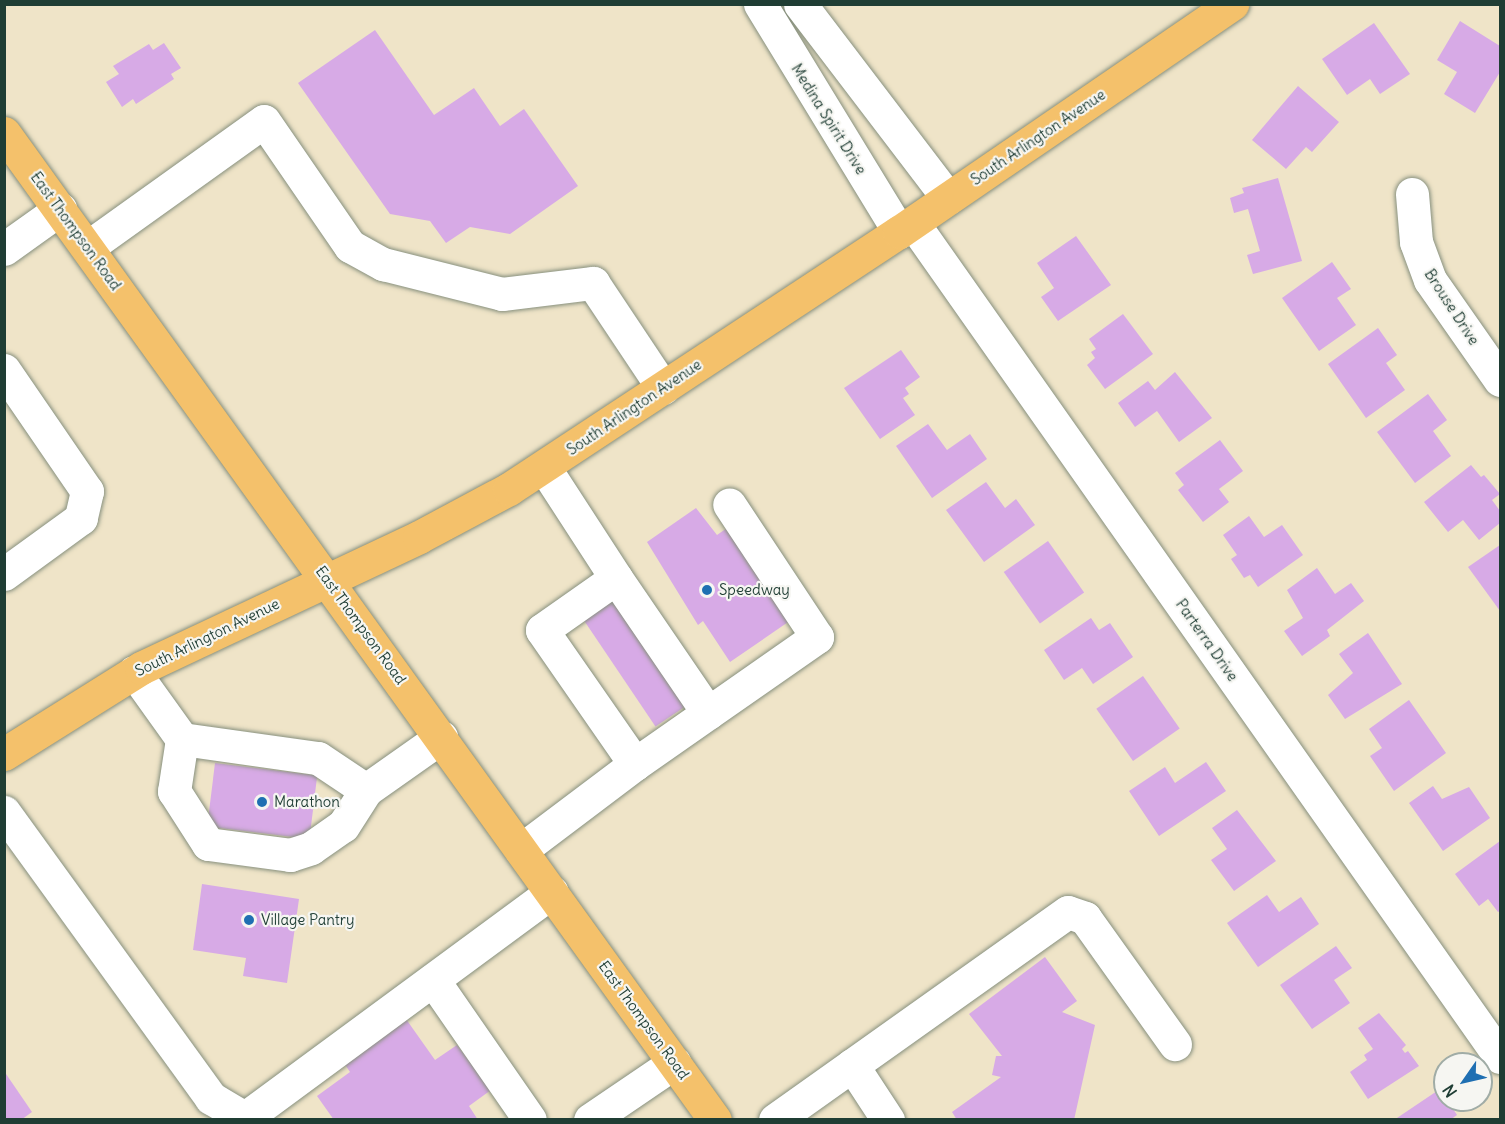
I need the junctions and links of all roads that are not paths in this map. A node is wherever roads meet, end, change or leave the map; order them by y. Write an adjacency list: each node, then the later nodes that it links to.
1 (760, 4): 8 (street, Medina Spirit Drive)
2 (800, 4): 6 (street)
3 (1232, 4): 6 (main road, South Arlington Avenue)
4 (4, 133): 7 (main road, East Thompson Road)
5 (1412, 194): 12 (street, Brouse Drive)
6 (948, 198): 8 (main road, South Arlington Avenue)
7 (60, 209): 9 (main road, East Thompson Road); 10 (street)
8 (906, 227): 13 (main road, South Arlington Avenue); 31 (street, Parterra Drive)
9 (88, 248): 13 (street); 18 (main road, East Thompson Road)
10 (4, 249)
11 (4, 370): 16 (street)
12 (1500, 380)
13 (663, 388): 14 (main road, South Arlington Avenue)
14 (544, 467): 17 (street); 18 (main road, South Arlington Avenue)
15 (729, 504): 20 (street)
16 (4, 574)
17 (616, 578): 20 (street); 24 (street)
18 (328, 580): 19 (main road, South Arlington Avenue); 21 (main road, East Thompson Road)
19 (134, 672): 22 (street); 23 (main road, South Arlington Avenue)
20 (708, 713): 24 (street)
21 (441, 737): 25 (street); 27 (main road, East Thompson Road)
22 (182, 739): 25 (street); 25 (street)
23 (4, 754)
24 (635, 764): 27 (street)
25 (366, 790)
26 (4, 812): 34 (street)
27 (521, 850): 28 (main road, East Thompson Road)
28 (552, 892): 29 (street); 32 (main road, East Thompson Road)
29 (433, 980): 34 (street); 35 (street)
30 (1175, 1044): 33 (street)
31 (1500, 1057)
32 (674, 1063): 36 (street); 37 (main road, East Thompson Road)
33 (852, 1065): 38 (street); 39 (street)
34 (247, 1119)
35 (530, 1119)
36 (590, 1119)
37 (715, 1119)
38 (775, 1119)
39 (888, 1119)

